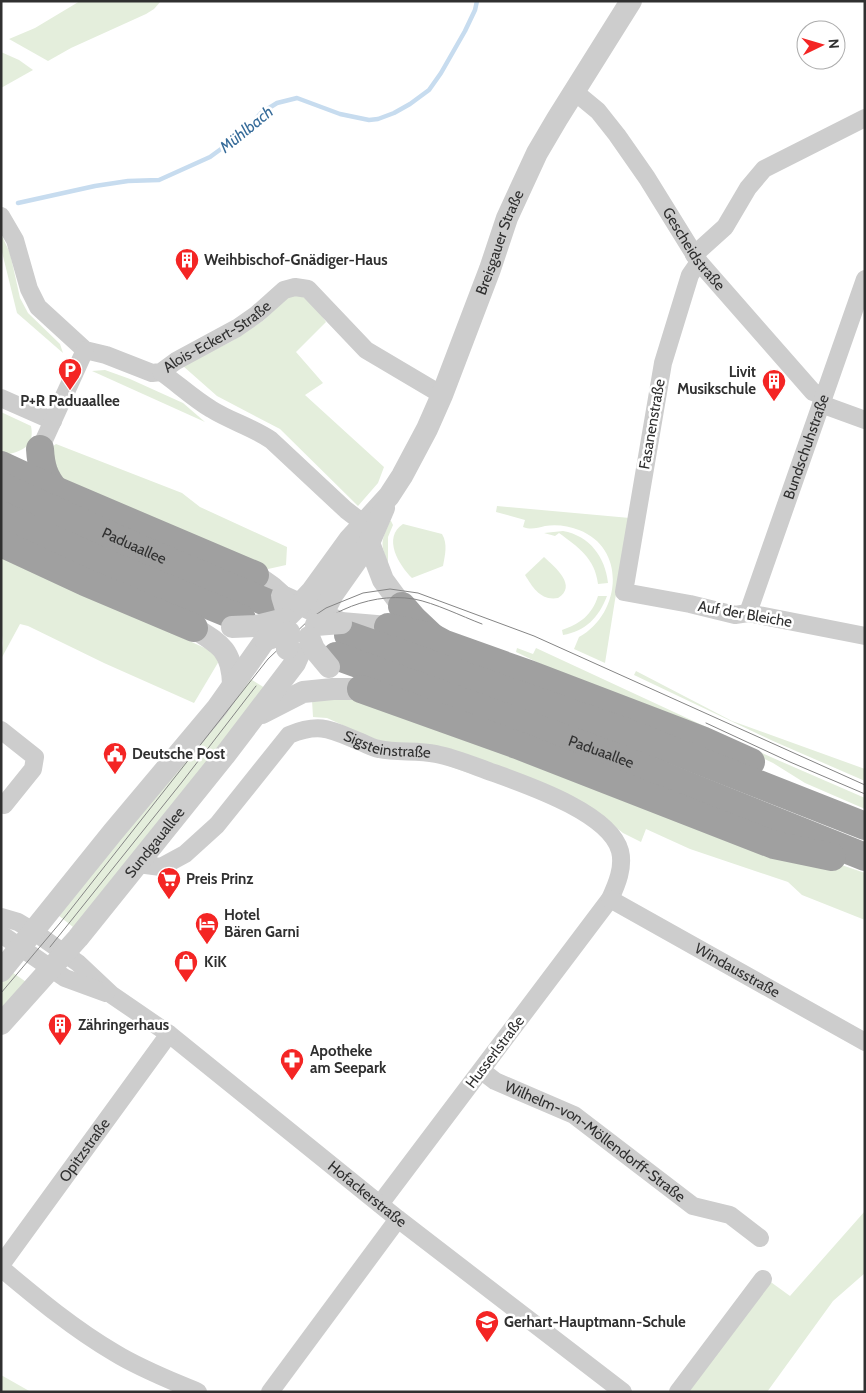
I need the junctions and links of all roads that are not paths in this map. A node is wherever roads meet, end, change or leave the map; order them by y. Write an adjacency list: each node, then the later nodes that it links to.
1 (631, 1): 2 (street, Breisgauer Straße)
2 (575, 92): 5 (street, Gescheidstraße); 9 (street, Breisgauer Straße)
3 (865, 118): 5 (street, Fasanenstraße)
4 (1, 216): 7 (street, Alois-Eckert-Straße)
5 (696, 259): 11 (street, Gescheidstraße); 21 (street, Fasanenstraße)
6 (865, 279): 11 (street, Bundschuhstraße)
7 (86, 350): 8 (street, Alois-Eckert-Straße); 13 (street)
8 (161, 372): 9 (street, Alois-Eckert-Straße); 19 (street)
9 (442, 395): 19 (street, Breisgauer Straße)
10 (1, 398): 13 (street)
11 (822, 400): 12 (street, Gescheidstraße); 22 (street, Bundschuhstraße)
12 (865, 420)
13 (53, 421): 14 (street)
14 (40, 449): 15 (highway); 17 (highway)
15 (1, 463): 17 (highway)
16 (1, 486): 23 (highway, Paduaallee)
17 (55, 490): 23 (highway)
18 (1, 515): 24 (highway, Paduaallee)
19 (370, 531): 23 (street, Breisgauer Straße); 23 (street)
20 (1, 543): 25 (highway)
21 (624, 592): 22 (street, Auf der Bleiche)
22 (748, 614): 26 (street, Auf der Bleiche)
23 (313, 617): 24 (street, bridge); 27 (street, bridge); 28 (street); 29 (street, Breisgauer Straße); 33 (highway, Paduaallee); 33 (highway); 34 (highway, Paduaallee)
24 (237, 623): 25 (street)
25 (194, 628): 27 (street)
26 (865, 636)
27 (233, 684): 40 (street)
28 (361, 689): 30 (street); 35 (highway)
29 (272, 694): 30 (street, Sundgauallee)
30 (254, 718): 36 (street, Sundgauallee)
31 (1, 730): 32 (street)
32 (4, 805)
33 (859, 824)
34 (865, 857)
35 (865, 863)
36 (138, 864): 37 (street, Sigsteinstraße); 41 (street, Sundgauallee)
37 (610, 899): 45 (street, Windausstraße); 46 (street, Husserlstraße)
38 (1, 917): 40 (street)
39 (1, 934): 40 (street)
40 (27, 939): 41 (street, Hofackerstraße); 42 (street)
41 (51, 957): 43 (street, Sundgauallee); 44 (street, Hofackerstraße)
42 (1, 971)
43 (1, 1024)
44 (169, 1034): 47 (street, Hofackerstraße); 50 (street, Opitzstraße)
45 (865, 1042)
46 (482, 1071): 47 (street, Husserlstraße); 49 (street, Wilhelm-von-Möllendorff-Straße)
47 (380, 1204): 48 (street, Hofackerstraße)
48 (398, 1219): 53 (street); 54 (street, Hofackerstraße)
49 (760, 1238)
50 (1, 1267): 52 (street)
51 (763, 1279): 55 (street)
52 (198, 1392)
53 (270, 1392)
54 (623, 1392)
55 (678, 1392)

